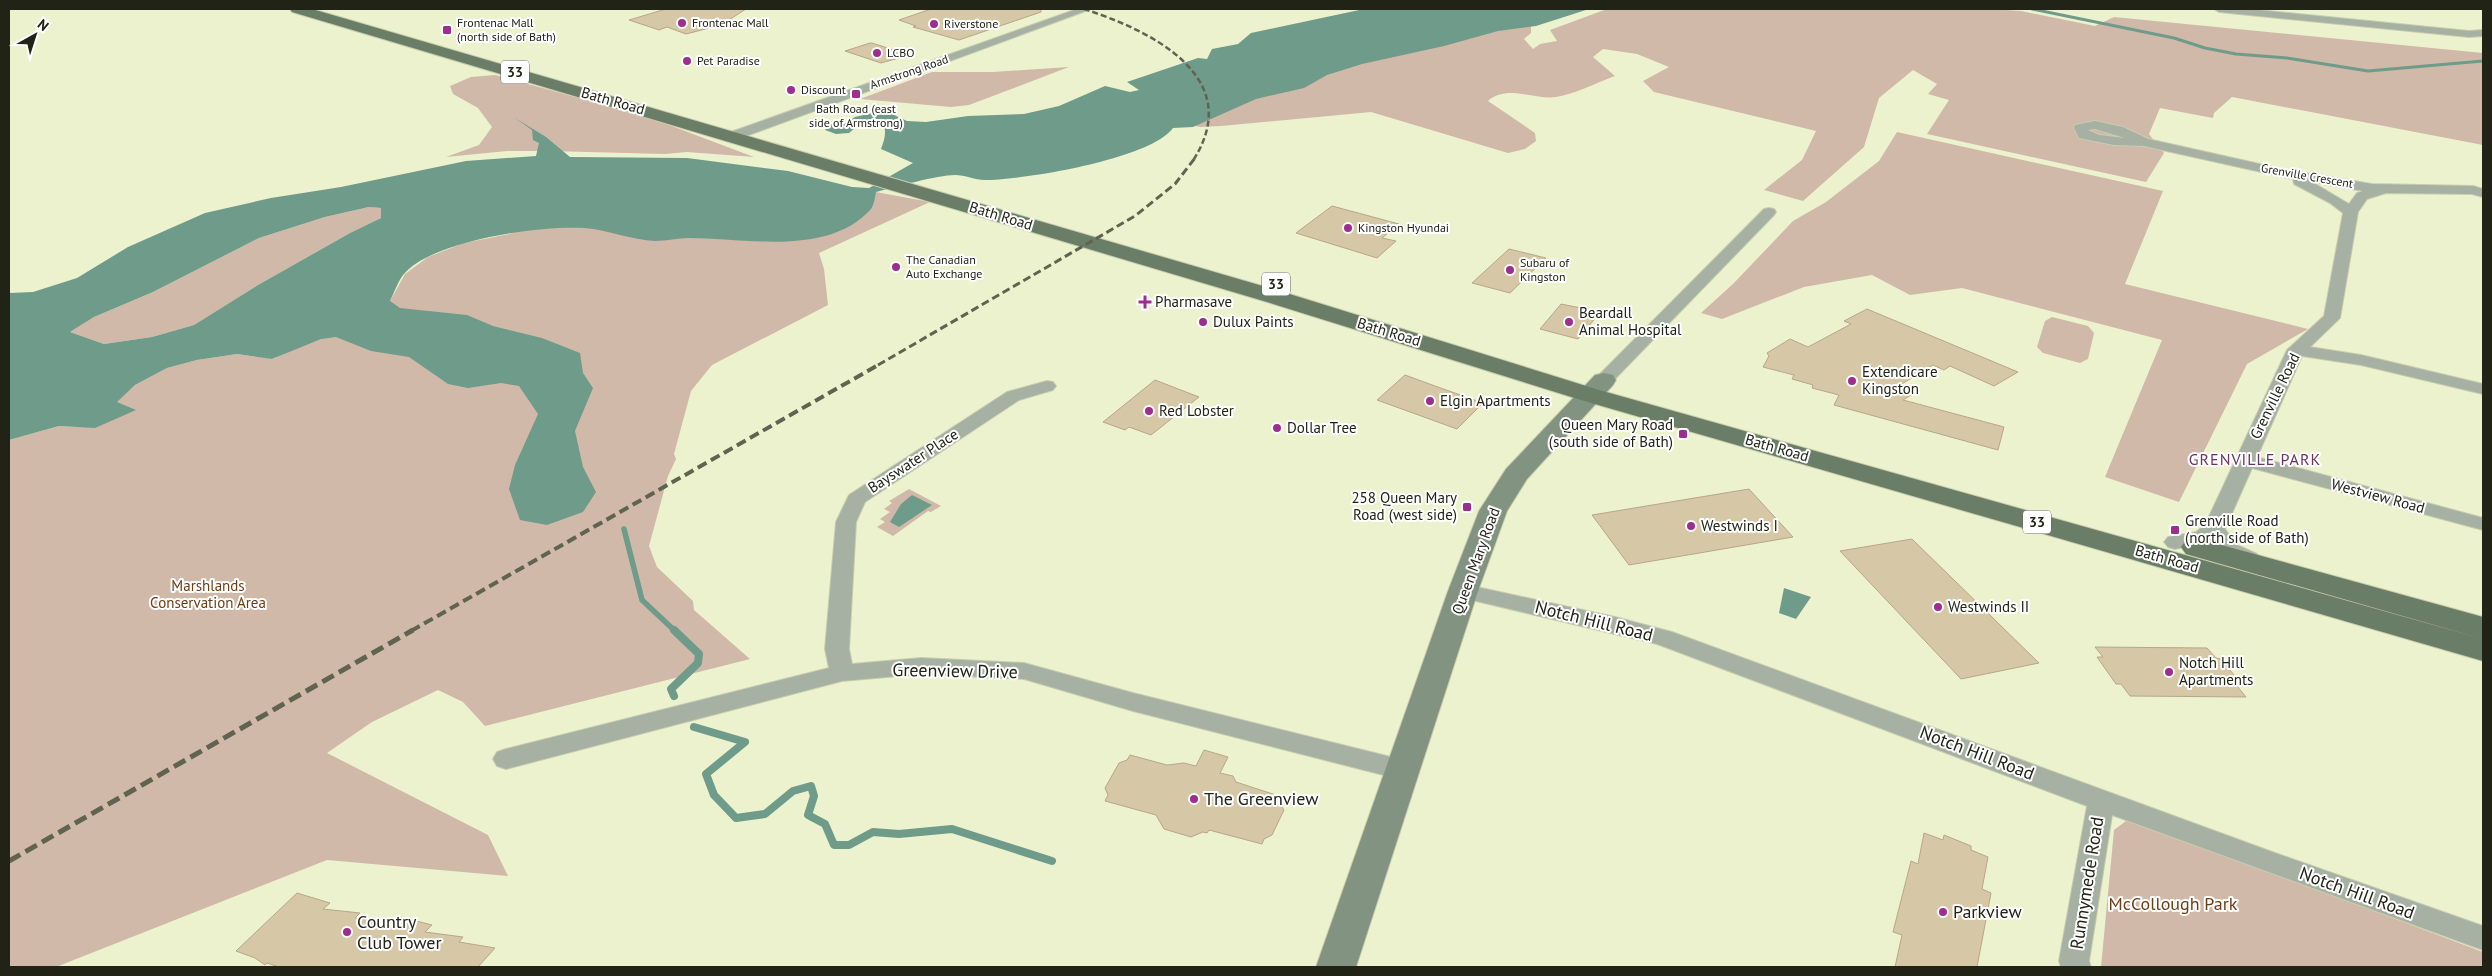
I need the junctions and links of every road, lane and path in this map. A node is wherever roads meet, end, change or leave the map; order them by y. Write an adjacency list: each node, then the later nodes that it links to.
1 (297, 9): 6 (main road, Bath Road / 33)
2 (344, 9): 6 (main road, Bath Road / 33)
3 (1086, 9): 6 (street, Armstrong Road)
4 (2219, 9): 5 (street)
5 (2483, 33)
6 (742, 132): 17 (main road, Bath Road / 33)
7 (2144, 142): 8 (street, Grenville Crescent)
8 (2282, 173): 9 (street, Grenville Crescent); 12 (street)
9 (2384, 188): 10 (street, Grenville Crescent); 12 (street)
10 (2480, 190)
11 (1769, 212): 17 (street, Queen Mary Road)
12 (2351, 212): 13 (street, Grenville Road)
13 (2321, 329): 14 (street, Grenville Road); 15 (street)
14 (2296, 350): 15 (street); 19 (street, Grenville Road)
15 (2361, 360): 18 (street)
16 (1047, 386): 27 (street, Bayswater Place)
17 (1597, 387): 22 (main road, Bath Road / 33); 24 (street, Queen Mary Road); 26 (main road, Bath Road / 33)
18 (2483, 389)
19 (2244, 460): 20 (street, Westview Road); 21 (street, Grenville Road)
20 (2483, 524)
21 (2214, 529): 22 (street); 23 (street)
22 (2175, 542): 23 (main road, Bath Road / 33)
23 (2266, 567): 25 (main road, Bath Road / 33)
24 (1463, 591): 29 (street, Queen Mary Road); 30 (street, Notch Hill Road)
25 (2483, 628)
26 (2483, 650)
27 (842, 673): 28 (street, Greenview Drive); 29 (street, Greenview Drive)
28 (506, 759)
29 (1403, 770): 32 (street, Queen Mary Road)
30 (2101, 799): 31 (street, Notch Hill Road); 33 (street, Runnymede Road)
31 (2483, 938)
32 (1336, 967)
33 (2076, 967)

